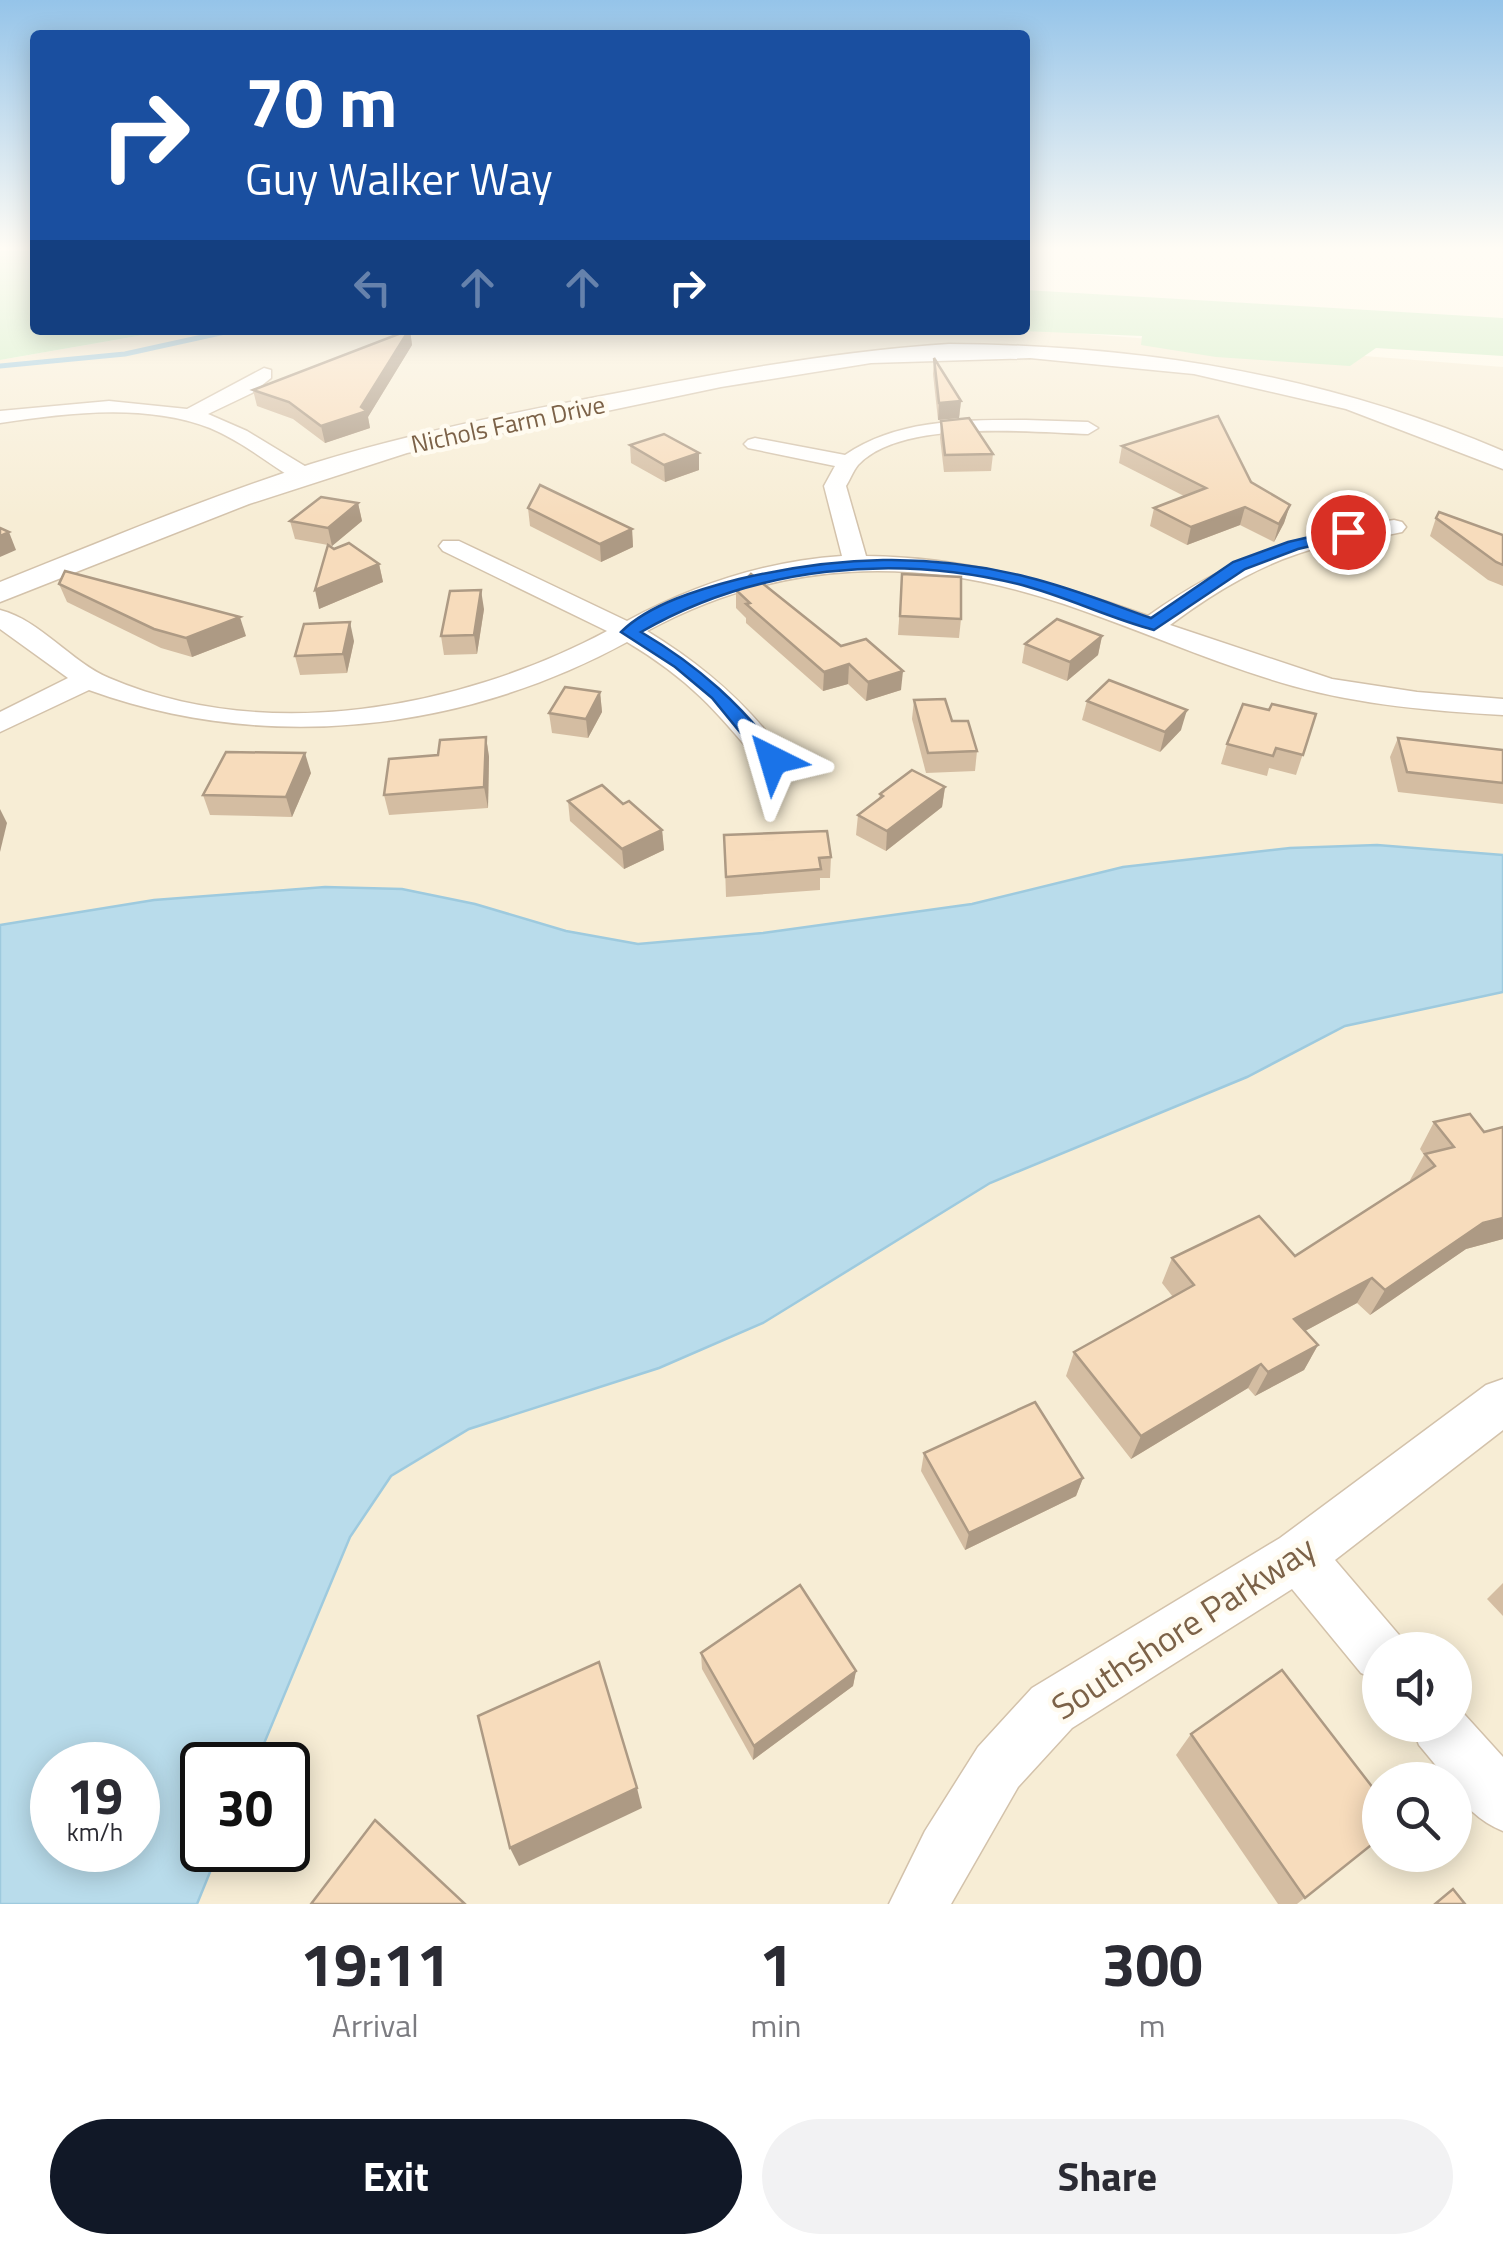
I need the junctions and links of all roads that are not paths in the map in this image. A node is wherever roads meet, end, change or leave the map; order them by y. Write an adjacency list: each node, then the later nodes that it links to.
1 (264, 374): 3 (street)
2 (0, 416): 3 (street)
3 (188, 416): 8 (street)
4 (1088, 428): 7 (street)
5 (755, 444): 7 (street)
6 (1502, 459): 8 (street, Nichols Farm Drive)
7 (848, 462): 11 (street)
8 (304, 476): 12 (street, Nichols Farm Drive)
9 (1394, 527): 14 (street)
10 (451, 546): 15 (street)
11 (856, 562): 14 (street); 15 (street)
12 (0, 593)
13 (0, 618): 16 (street)
14 (1154, 624): 17 (street)
15 (629, 632): 16 (street); 19 (street)
16 (90, 678): 18 (street)
17 (1503, 707)
18 (0, 723)
19 (773, 760)
20 (1503, 1401): 21 (street, Southshore Parkway)
21 (1298, 1556): 22 (street); 25 (street, Southshore Parkway)
22 (1362, 1632)
23 (1453, 1742): 24 (street)
24 (1503, 1802)
25 (919, 1904)

